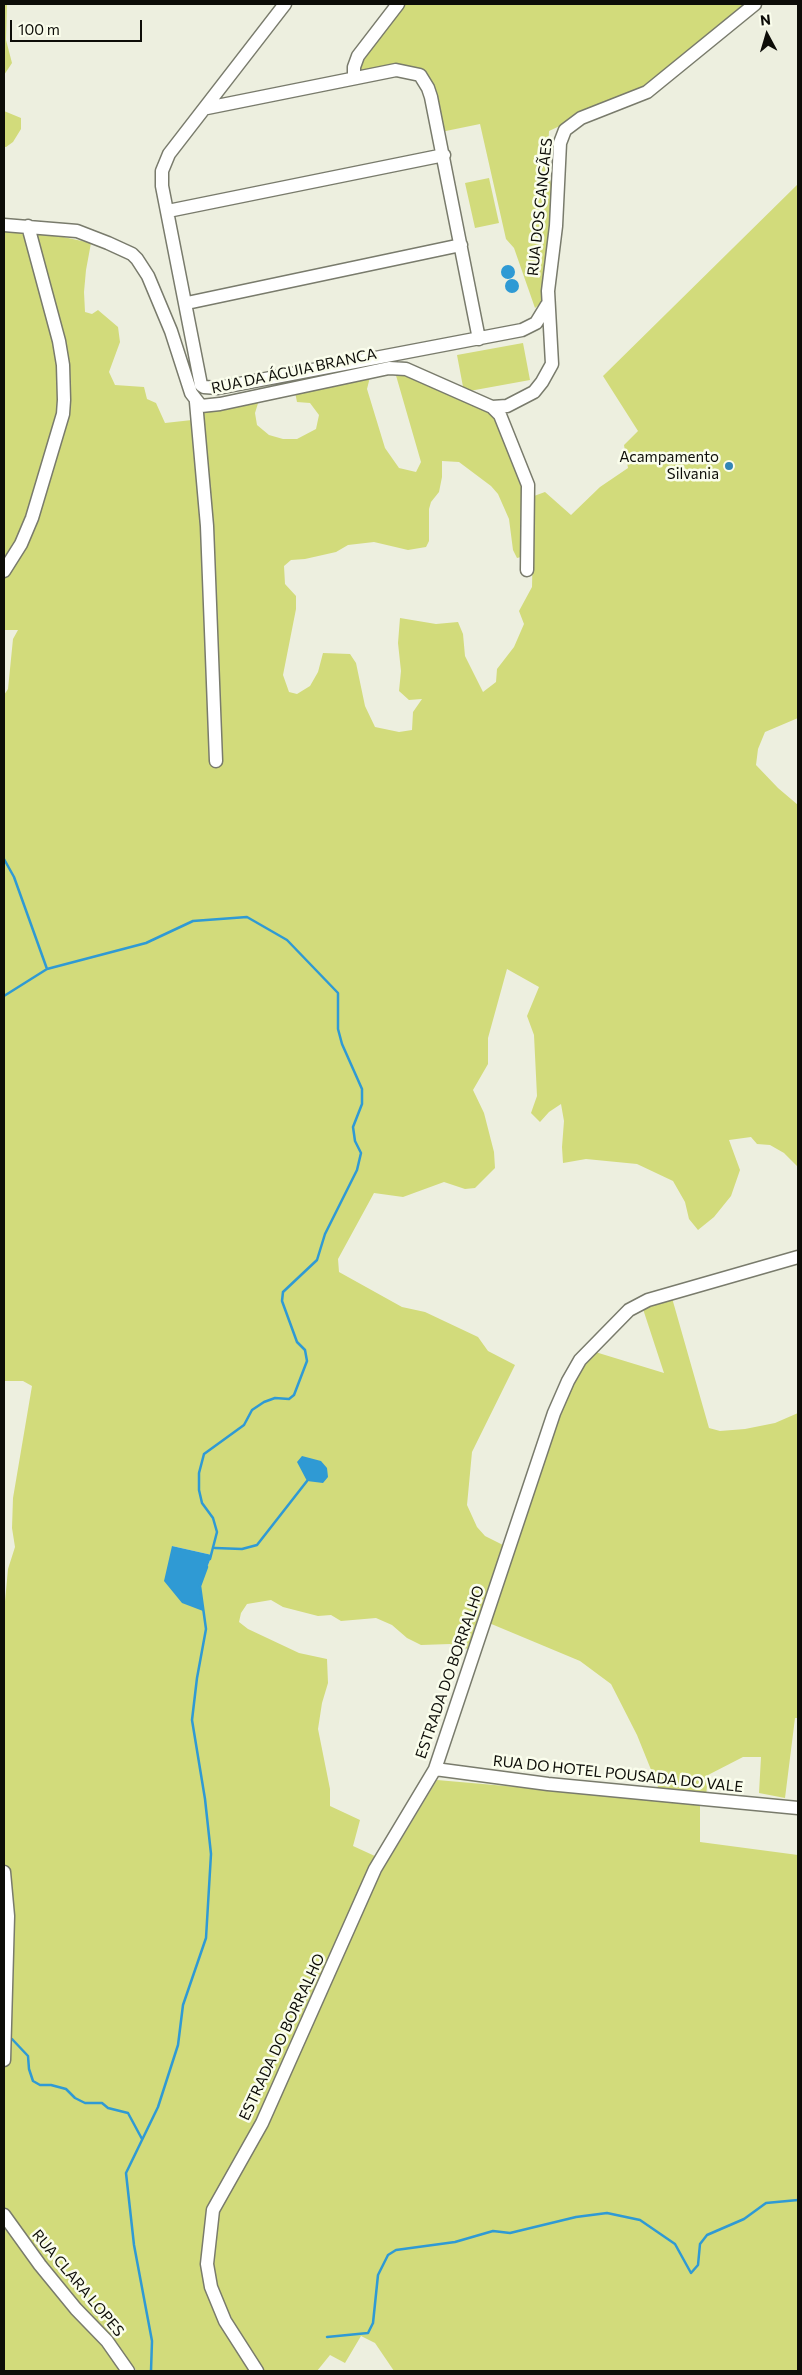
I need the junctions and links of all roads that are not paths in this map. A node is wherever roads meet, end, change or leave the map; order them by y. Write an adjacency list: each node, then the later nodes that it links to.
1 (285, 4): 5 (street)
2 (398, 4): 4 (street)
3 (755, 4): 12 (street, RUA DOS CANCÃES)
4 (354, 78): 5 (street); 6 (street)
5 (207, 108): 7 (street)
6 (444, 156): 7 (street); 10 (street)
7 (168, 211): 11 (street)
8 (4, 225): 9 (street, RUA DA ÁGUIA BRANCA)
9 (28, 226): 14 (street, RUA DA ÁGUIA BRANCA); 17 (street)
10 (461, 245): 11 (street); 13 (street)
11 (187, 303): 13 (street)
12 (548, 305): 13 (street); 15 (street, RUA DOS CANCÃES)
13 (479, 339)
14 (196, 402): 15 (street, RUA DA ÁGUIA BRANCA); 18 (street)
15 (492, 407): 16 (street)
16 (527, 570)
17 (4, 571)
18 (216, 761)
19 (798, 1257): 20 (street, ESTRADA DO BORRALHO)
20 (435, 1769): 21 (street, RUA DO HOTEL POUSADA DO VALE); 26 (street, ESTRADA DO BORRALHO)
21 (798, 1808)
22 (4, 1872): 23 (street)
23 (4, 2060)
24 (4, 2215): 25 (street, RUA CLARA LOPES)
25 (128, 2371)
26 (257, 2371)

